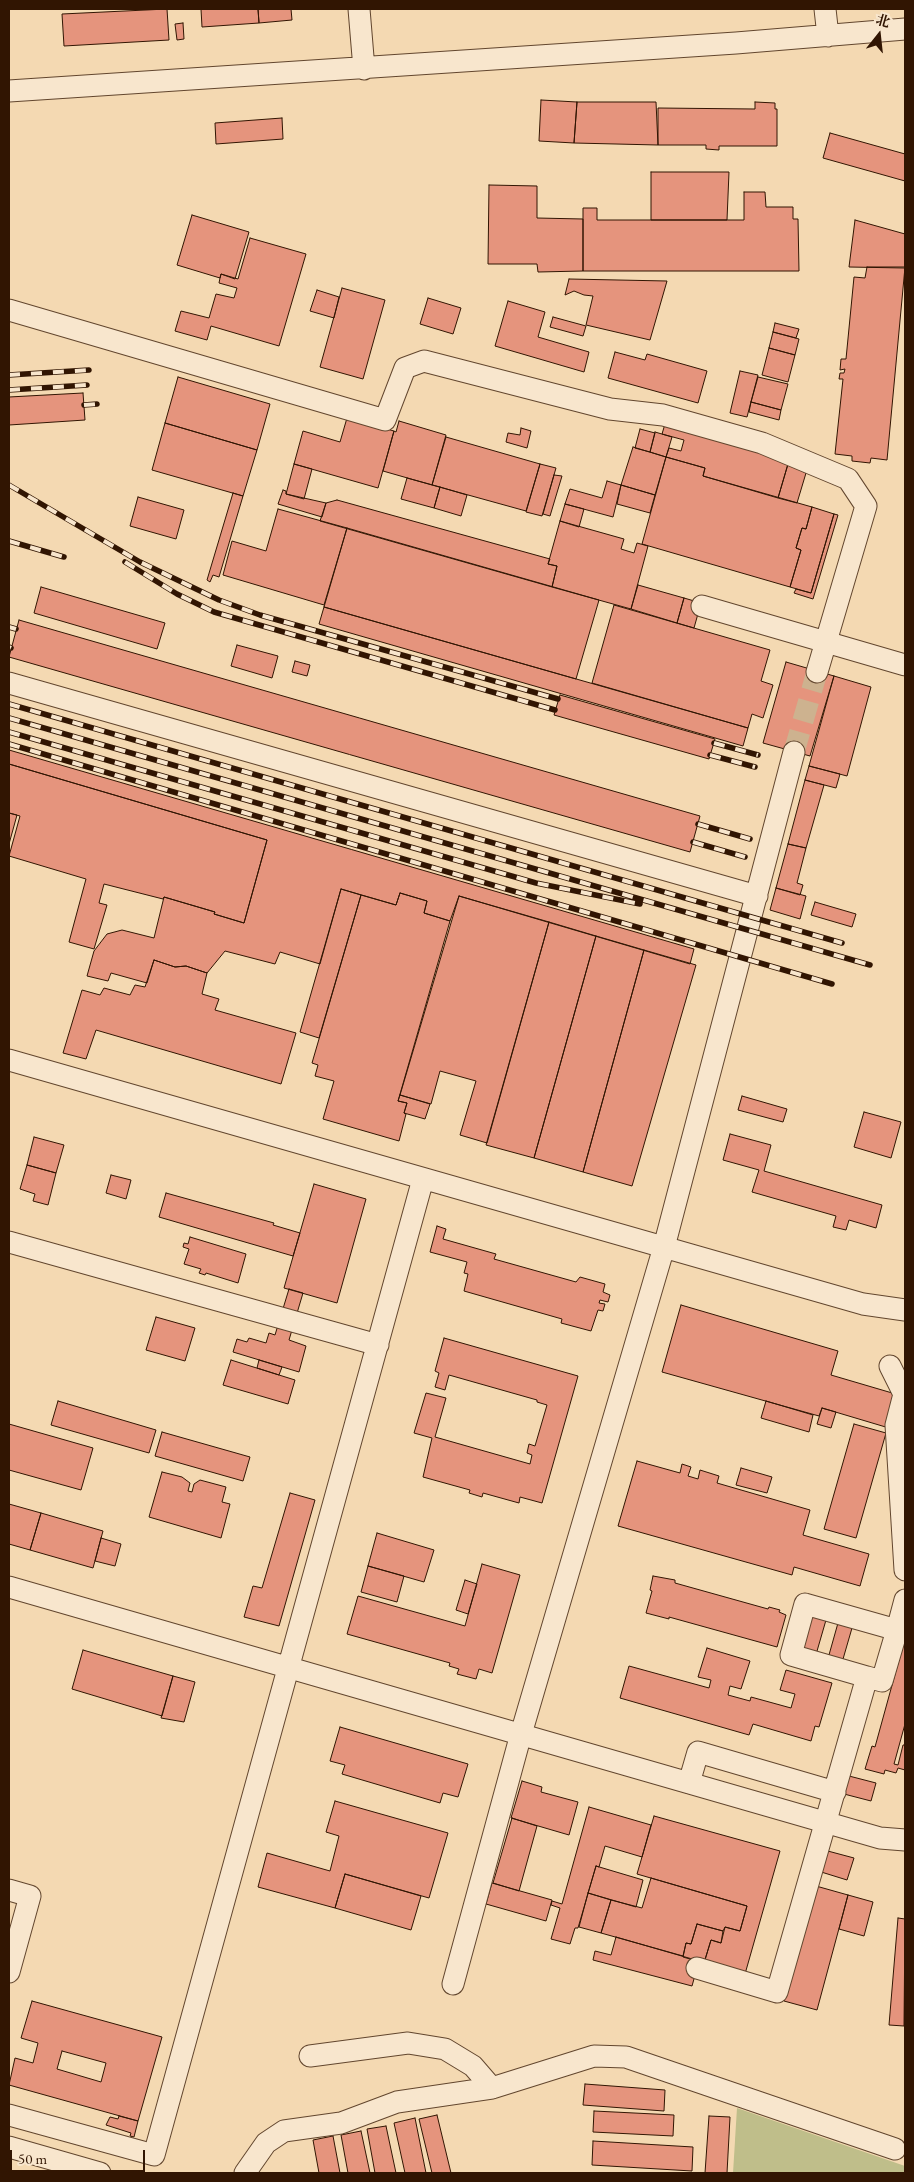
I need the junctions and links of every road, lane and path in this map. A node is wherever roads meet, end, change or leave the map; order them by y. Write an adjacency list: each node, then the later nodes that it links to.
1 (359, 9): 5 (lane)
2 (825, 9): 4 (lane)
3 (905, 29): 4 (lane)
4 (828, 36): 5 (lane)
5 (364, 69): 6 (lane)
6 (9, 91)
7 (9, 310): 9 (lane)
8 (702, 606): 9 (lane)
9 (826, 642): 10 (lane); 11 (lane)
10 (905, 665)
11 (817, 672)
12 (9, 683): 14 (lane)
13 (794, 752): 14 (lane)
14 (757, 896): 18 (lane)
15 (9, 1060): 16 (lane)
16 (424, 1179): 18 (lane); 20 (lane)
17 (9, 1242): 20 (lane)
18 (664, 1247): 19 (lane); 28 (lane)
19 (905, 1310)
20 (378, 1345): 26 (lane)
21 (890, 1366): 22 (lane)
22 (905, 1570)
23 (9, 1587): 26 (lane)
24 (905, 1600): 25 (lane)
25 (897, 1630): 27 (lane); 27 (lane)
26 (289, 1666): 28 (lane); 39 (lane)
27 (867, 1677): 30 (lane)
28 (521, 1734): 29 (lane); 36 (lane)
29 (688, 1783): 30 (lane); 31 (lane)
30 (835, 1792): 31 (lane)
31 (826, 1823): 32 (lane); 34 (lane)
32 (905, 1840)
33 (9, 1890): 35 (lane)
34 (697, 1968)
35 (9, 1972)
36 (453, 1984)
37 (310, 2056): 38 (lane)
38 (492, 2088): 41 (lane); 43 (lane)
39 (9, 2115)
40 (9, 2147): 42 (lane)
41 (895, 2150)
42 (100, 2173)
43 (245, 2173)

